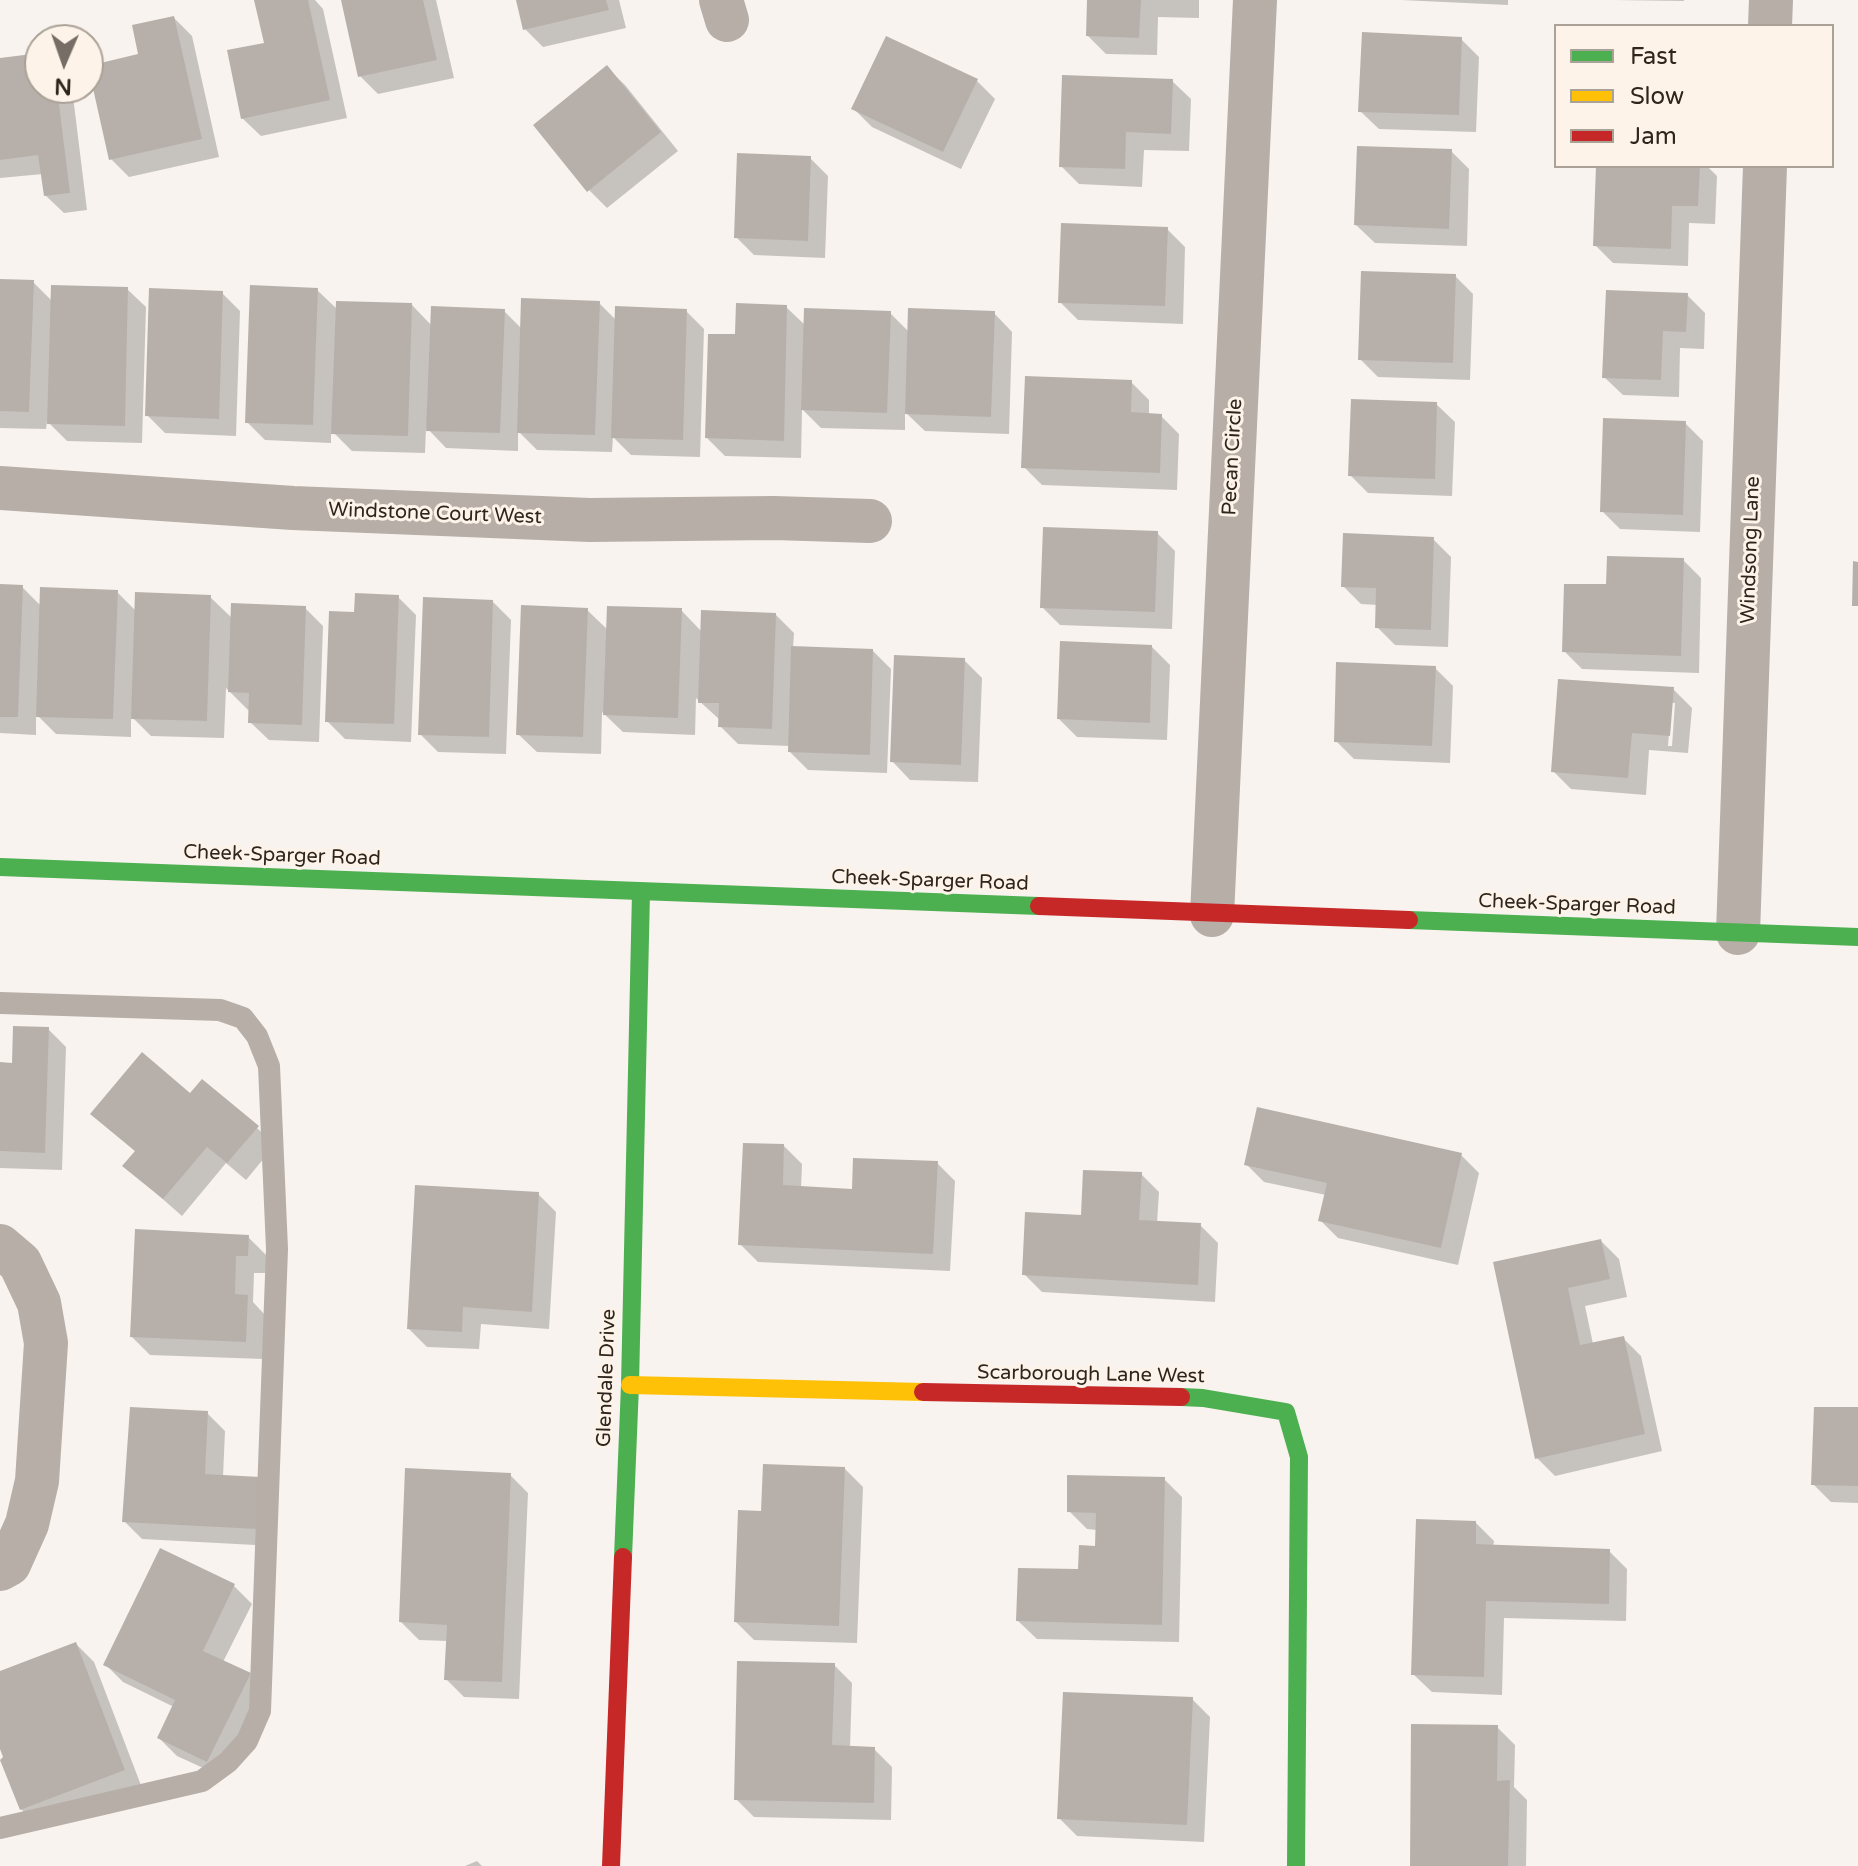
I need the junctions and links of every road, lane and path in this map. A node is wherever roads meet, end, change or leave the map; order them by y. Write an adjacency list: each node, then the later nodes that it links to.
1 (1255, 0): 9 (street, Pecan Circle)
2 (1771, 0): 3 (street)
3 (1770, 24)
4 (1765, 168): 10 (street, Windsong Lane)
5 (0, 488): 6 (street, Windstone Court West)
6 (870, 521)
7 (0, 867): 8 (street, Cheek-Sparger Road)
8 (641, 892): 9 (street, Cheek-Sparger Road); 14 (street, Glendale Drive)
9 (1212, 915): 10 (street, Cheek-Sparger Road)
10 (1738, 933): 11 (street, Cheek-Sparger Road)
11 (1858, 937)
12 (0, 1003): 16 (lane)
13 (0, 1246): 15 (street)
14 (630, 1385): 17 (street, Glendale Drive); 18 (street, Scarborough Lane West)
15 (0, 1569)
16 (0, 1828)
17 (611, 1866)
18 (1296, 1866)

